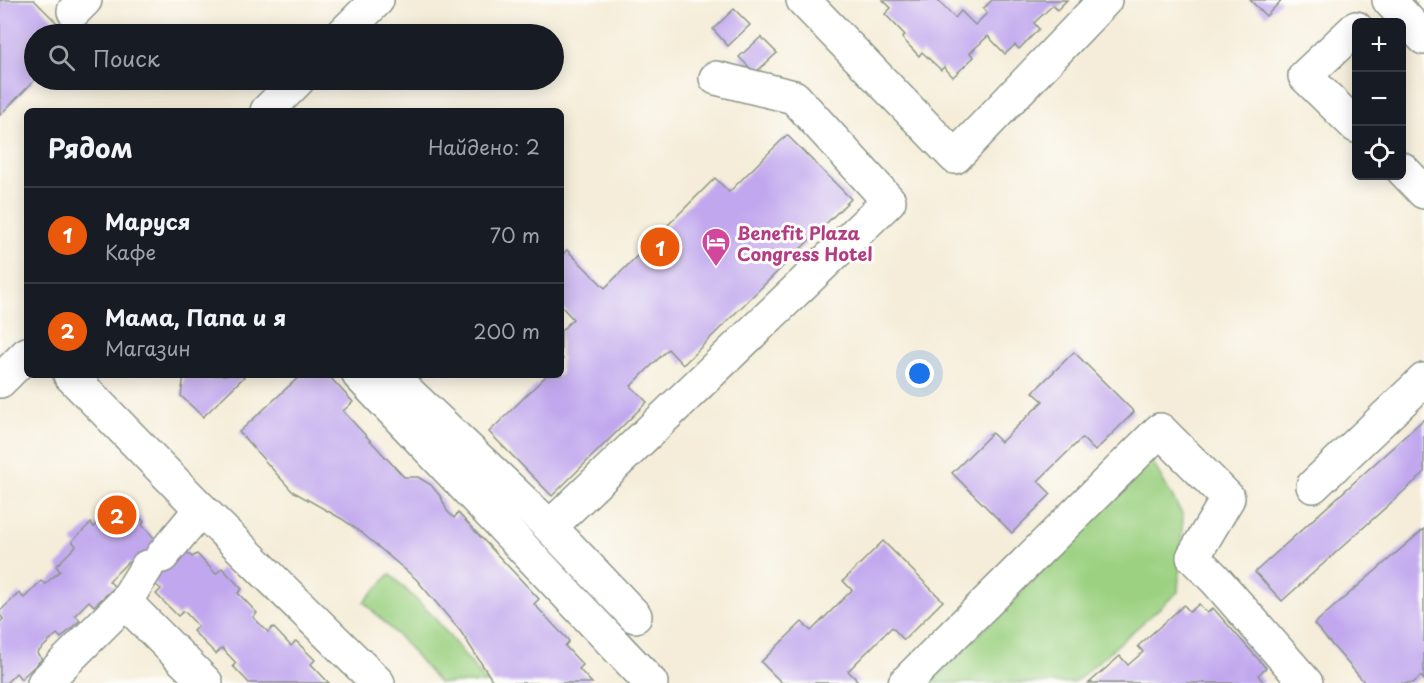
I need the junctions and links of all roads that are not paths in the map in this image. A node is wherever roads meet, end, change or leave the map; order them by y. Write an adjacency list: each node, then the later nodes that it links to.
1 (377, 0): 6 (street)
2 (803, 0): 3 (street)
3 (1105, 0)
4 (1387, 0): 5 (street); 8 (street)
5 (1367, 18)
6 (353, 24)
7 (1352, 32): 12 (street)
8 (1424, 38)
9 (716, 78): 19 (street)
10 (288, 90): 11 (street)
11 (270, 108)
12 (1352, 122)
13 (73, 378): 18 (street)
14 (362, 378): 25 (street)
15 (393, 378): 19 (street)
16 (1424, 380): 17 (street)
17 (1313, 486)
18 (201, 509): 20 (street); 24 (street)
19 (550, 527): 21 (street)
20 (125, 602): 22 (street); 23 (street)
21 (635, 616)
22 (44, 683)
23 (206, 683)
24 (378, 683)
25 (651, 683)
26 (905, 683): 27 (street)
27 (1306, 683)

